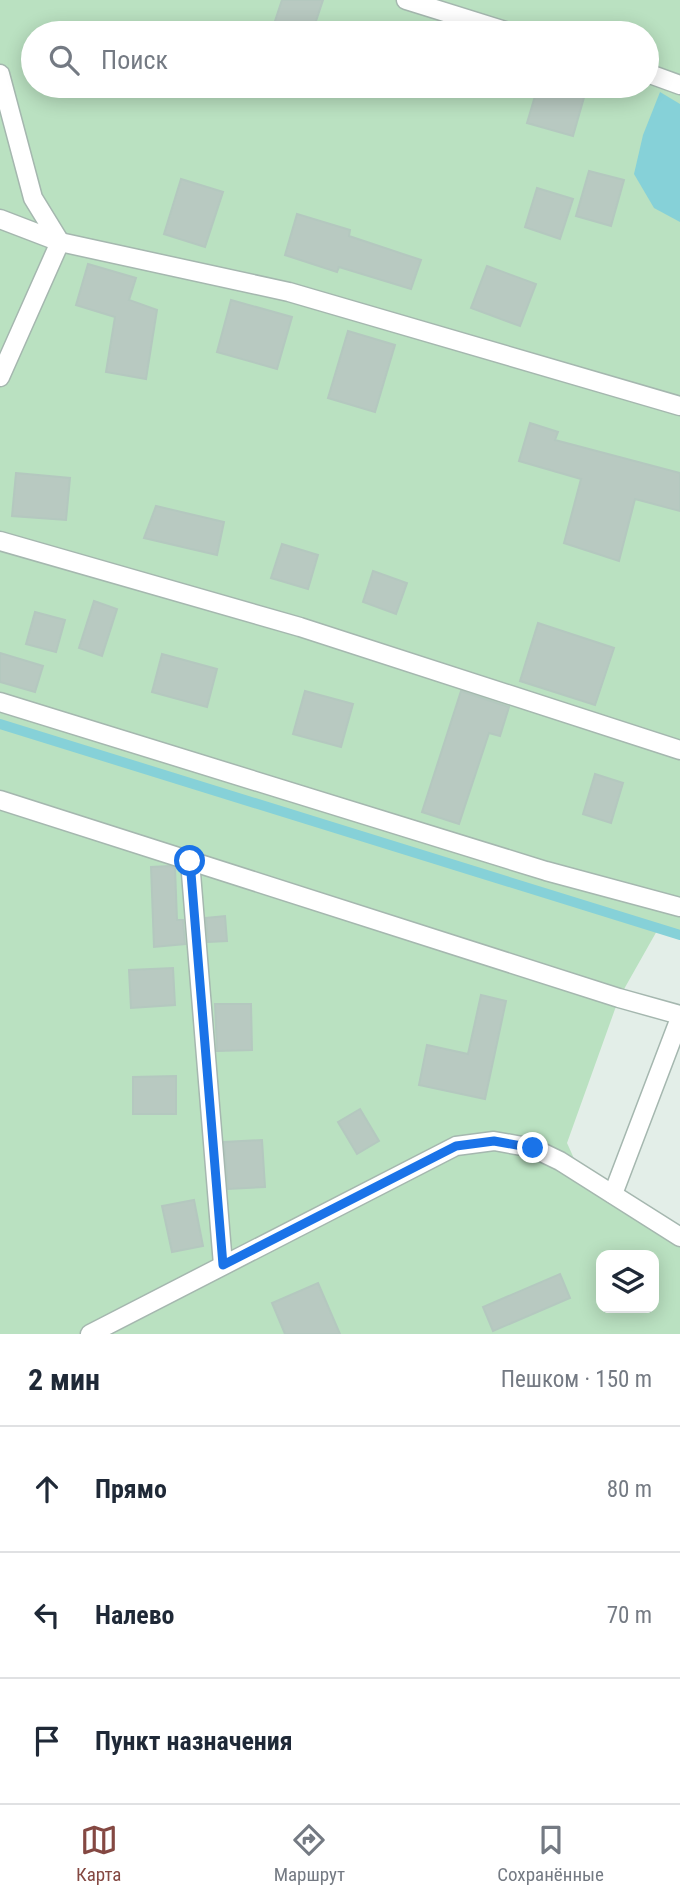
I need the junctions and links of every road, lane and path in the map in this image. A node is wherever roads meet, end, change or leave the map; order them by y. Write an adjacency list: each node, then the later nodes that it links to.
1 (406, 0): 2 (lane)
2 (453, 8): 3 (lane)
3 (484, 21)
4 (0, 74): 8 (lane)
5 (659, 77): 6 (lane)
6 (680, 85)
7 (0, 219): 8 (lane)
8 (60, 242): 9 (lane); 10 (lane)
9 (0, 377)
10 (680, 406)
11 (0, 541): 13 (lane)
12 (0, 702): 16 (lane)
13 (680, 750)
14 (0, 800): 15 (lane)
15 (190, 861): 17 (lane); 20 (lane)
16 (680, 906)
17 (680, 1016): 18 (lane)
18 (613, 1194): 19 (lane); 20 (lane)
19 (680, 1237)
20 (223, 1265): 21 (lane)
21 (90, 1334)

